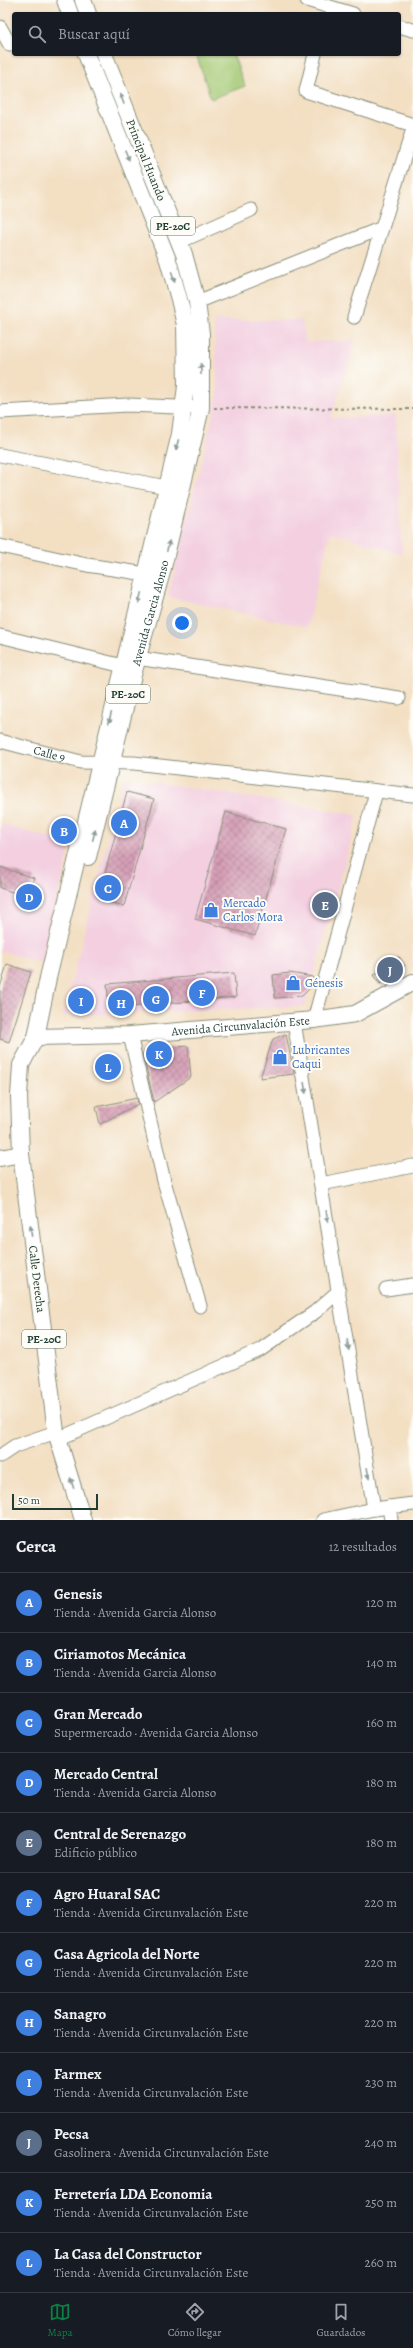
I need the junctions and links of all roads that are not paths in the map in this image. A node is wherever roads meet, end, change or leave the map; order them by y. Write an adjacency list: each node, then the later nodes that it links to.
1 (65, 0): 5 (main road)
2 (83, 0): 6 (main road)
3 (307, 0): 4 (street)
4 (328, 7): 7 (street)
5 (69, 12)
6 (87, 12)
7 (347, 12)
8 (0, 27): 11 (street)
9 (401, 27): 10 (street)
10 (413, 30)
11 (10, 45)
12 (87, 56): 22 (main road, Principal Huando / PE-20C, one-way to 22)
13 (105, 56): 19 (main road, Principal Huando / PE-20C, one-way to 13)
14 (315, 56): 15 (street)
15 (413, 125)
16 (413, 129): 18 (street)
17 (251, 210): 19 (street)
18 (382, 228): 20 (street); 21 (street)
19 (179, 242): 20 (main road, Principal Huando / PE-20C)
20 (197, 302): 23 (main road, Principal Huando / PE-20C, one-way to 20)
21 (354, 317)
22 (185, 406): 23 (street); 24 (street); 26 (main road, Avenida Garcia Alonso / PE-20C, one-way to 26)
23 (201, 408): 26 (main road, Avenida Garcia Alonso / PE-20C)
24 (0, 412)
25 (0, 455): 26 (street)
26 (174, 488): 28 (main road, Avenida Garcia Alonso / PE-20C, one-way to 26); 29 (main road, Avenida Garcia Alonso / PE-20C)
27 (0, 546): 29 (street)
28 (162, 572): 29 (street); 31 (main road, Avenida Garcia Alonso / PE-20C)
29 (146, 574): 32 (main road, Avenida Garcia Alonso / PE-20C, one-way to 32)
30 (0, 636): 32 (street)
31 (137, 658): 33 (street); 35 (main road, Avenida Garcia Alonso / PE-20C)
32 (123, 666): 35 (main road, Avenida Garcia Alonso / PE-20C, one-way to 35)
33 (399, 698)
34 (0, 741): 35 (street, Calle 9)
35 (106, 763): 36 (street, Calle 9); 42 (main road, Avenida Garcia Alonso / PE-20C)
36 (376, 792): 37 (street, Calle 9); 39 (street)
37 (413, 795)
38 (413, 982): 39 (main road, Avenida Circunvalación Este)
39 (314, 1020): 40 (main road, Avenida Circunvalación Este)
40 (294, 1022): 41 (main road, Avenida Circunvalación Este); 46 (street, one-way to 46)
41 (130, 1035): 42 (main road, Avenida Circunvalación Este); 50 (street)
42 (36, 1037): 43 (main road, Avenida Garcia Alonso / PE-20C)
43 (21, 1154): 44 (main road); 51 (main road, Calle Derecha / PE-20C, one-way to 43)
44 (0, 1158)
45 (413, 1166): 46 (street)
46 (321, 1184): 49 (street, one-way to 49)
47 (413, 1285): 48 (street)
48 (386, 1289)
49 (339, 1291): 51 (street); 55 (street, one-way to 55)
50 (200, 1306)
51 (57, 1436): 52 (street); 56 (main road, Calle Derecha / PE-20C, one-way to 51)
52 (0, 1456)
53 (413, 1504): 54 (street)
54 (389, 1507): 55 (street); 58 (street)
55 (374, 1509): 57 (street)
56 (83, 1520)
57 (323, 1520)
58 (392, 1520)

